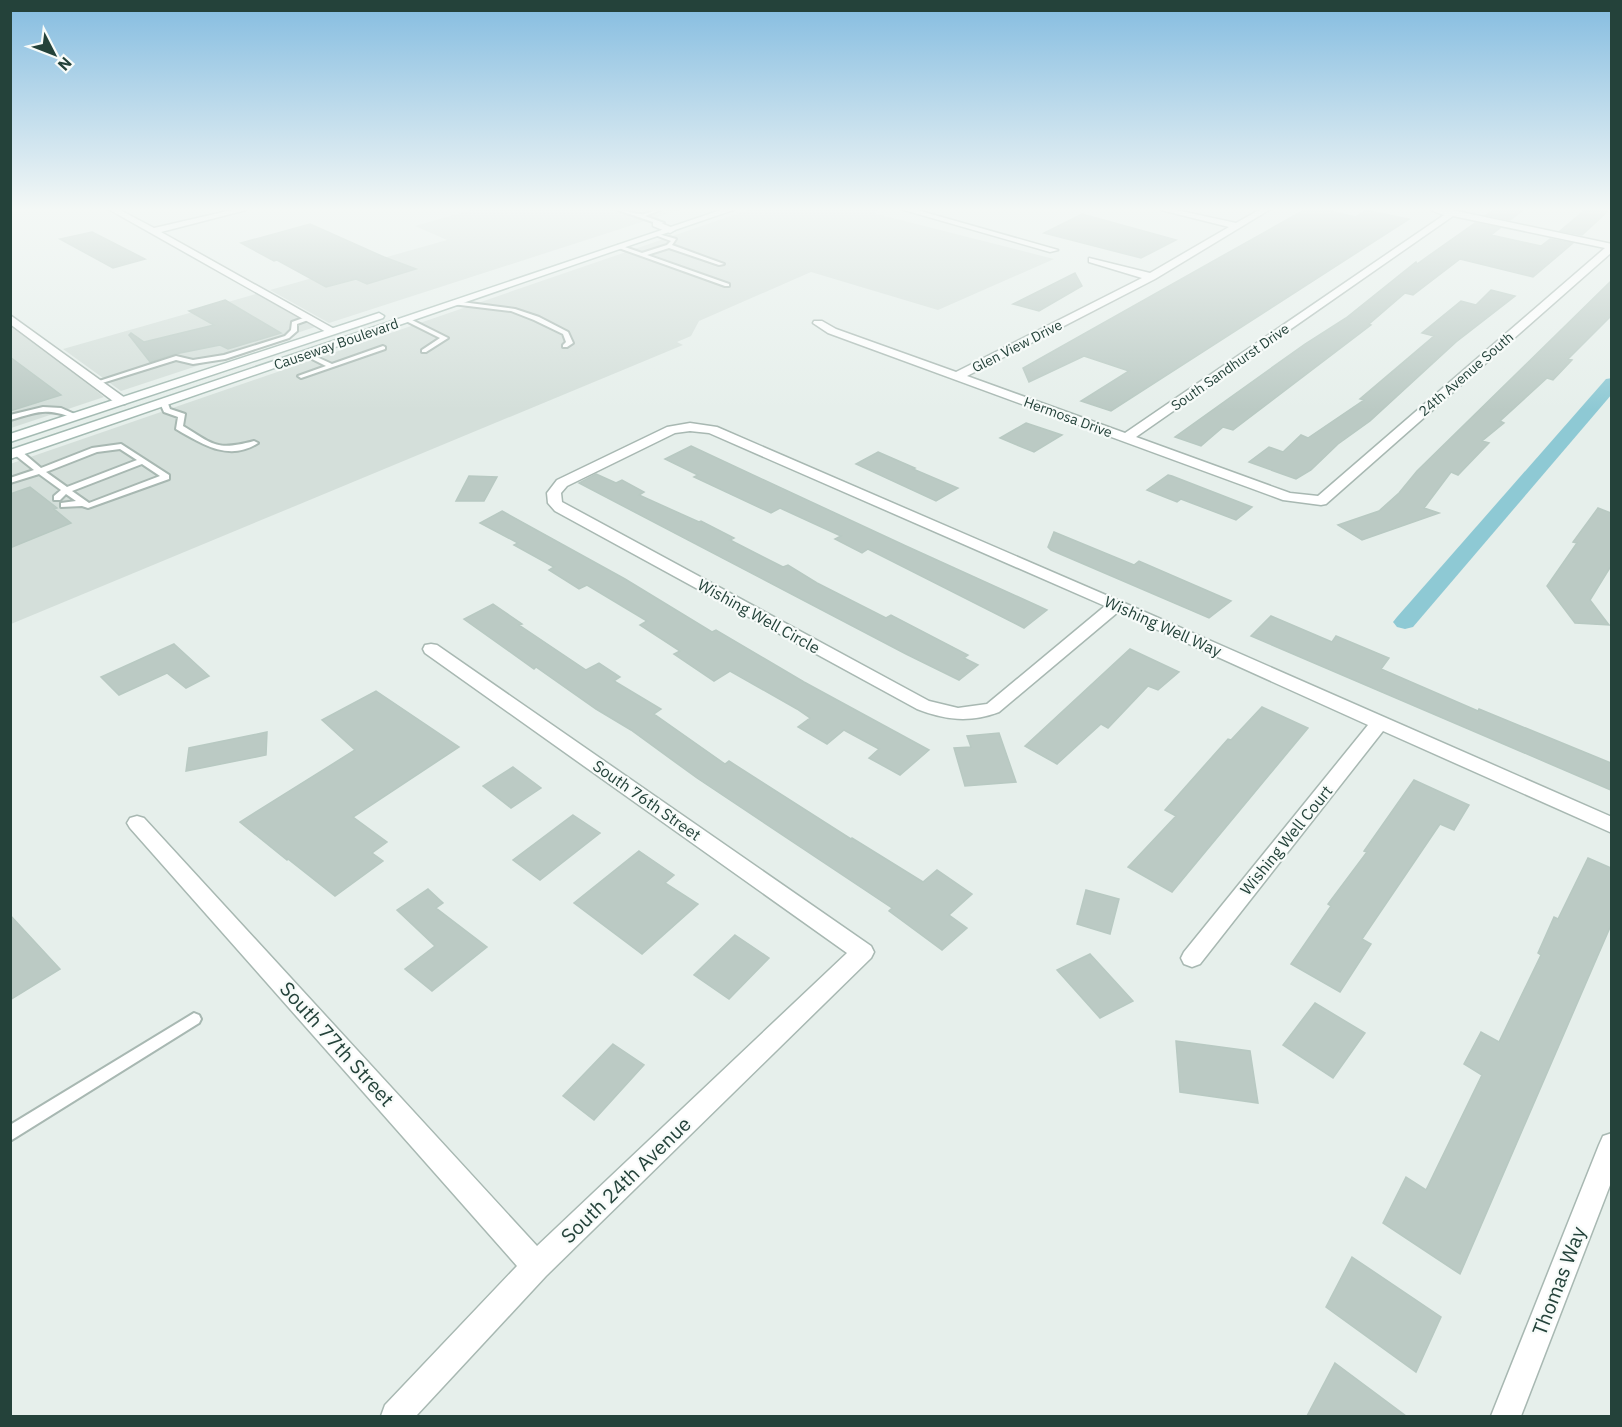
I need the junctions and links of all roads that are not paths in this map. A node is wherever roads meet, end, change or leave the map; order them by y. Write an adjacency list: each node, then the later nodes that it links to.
1 (235, 277): 13 (street)
2 (499, 277): 9 (street, Causeway Boulevard)
3 (532, 277): 10 (street, Causeway Boulevard)
4 (702, 277): 8 (lane)
5 (1150, 277): 26 (street, Glen View Drive)
6 (1360, 277): 35 (street, South Sandhurst Drive)
7 (1577, 277): 43 (street, 24th Avenue South)
8 (726, 285)
9 (443, 294)
10 (454, 303): 11 (street, Causeway Boulevard); 17 (lane)
11 (400, 312): 15 (street, Causeway Boulevard); 20 (lane); 21 (street, Causeway Boulevard)
12 (10, 318): 27 (street)
13 (309, 318): 15 (street); 16 (lane)
14 (818, 323): 26 (street, Hermosa Drive)
15 (332, 331): 19 (street, Causeway Boulevard); 31 (street)
16 (260, 346): 19 (lane); 22 (lane)
17 (565, 346)
18 (383, 348): 23 (lane)
19 (271, 351): 24 (street, Causeway Boulevard)
20 (424, 351)
21 (306, 354): 23 (lane); 29 (street, Causeway Boulevard)
22 (193, 362): 24 (lane); 27 (lane)
23 (332, 366): 25 (lane)
24 (210, 372): 28 (street, Causeway Boulevard)
25 (301, 376)
26 (956, 377): 35 (street, Hermosa Drive)
27 (97, 383): 28 (street)
28 (121, 401): 30 (street, Causeway Boulevard)
29 (164, 403): 31 (street, Causeway Boulevard); 36 (lane)
30 (75, 416): 32 (lane); 34 (street, Causeway Boulevard)
31 (124, 417): 37 (street, Causeway Boulevard)
32 (10, 418)
33 (712, 430): 46 (street, Wishing Well Way); 46 (street, Wishing Well Circle)
34 (10, 438)
35 (1126, 438): 43 (street, Hermosa Drive)
36 (254, 443)
37 (14, 454): 39 (lane)
38 (142, 461): 39 (lane); 41 (lane); 44 (lane)
39 (40, 471): 40 (lane); 41 (lane)
40 (10, 481)
41 (66, 490): 42 (lane); 44 (lane)
42 (57, 498)
43 (1321, 501)
44 (84, 503): 45 (lane)
45 (64, 505)
46 (1116, 605): 48 (street, Wishing Well Way)
47 (431, 649): 51 (street, South 76th Street)
48 (1380, 722): 50 (street, Wishing Well Way); 52 (street, Wishing Well Court)
49 (137, 822): 56 (street, South 77th Street)
50 (1611, 826)
51 (863, 952): 56 (street, South 24th Avenue)
52 (1192, 958)
53 (194, 1019): 54 (lane)
54 (10, 1134)
55 (1611, 1145): 58 (street, Thomas Way)
56 (536, 1266): 57 (street, South 24th Avenue)
57 (396, 1416)
58 (1506, 1416)

